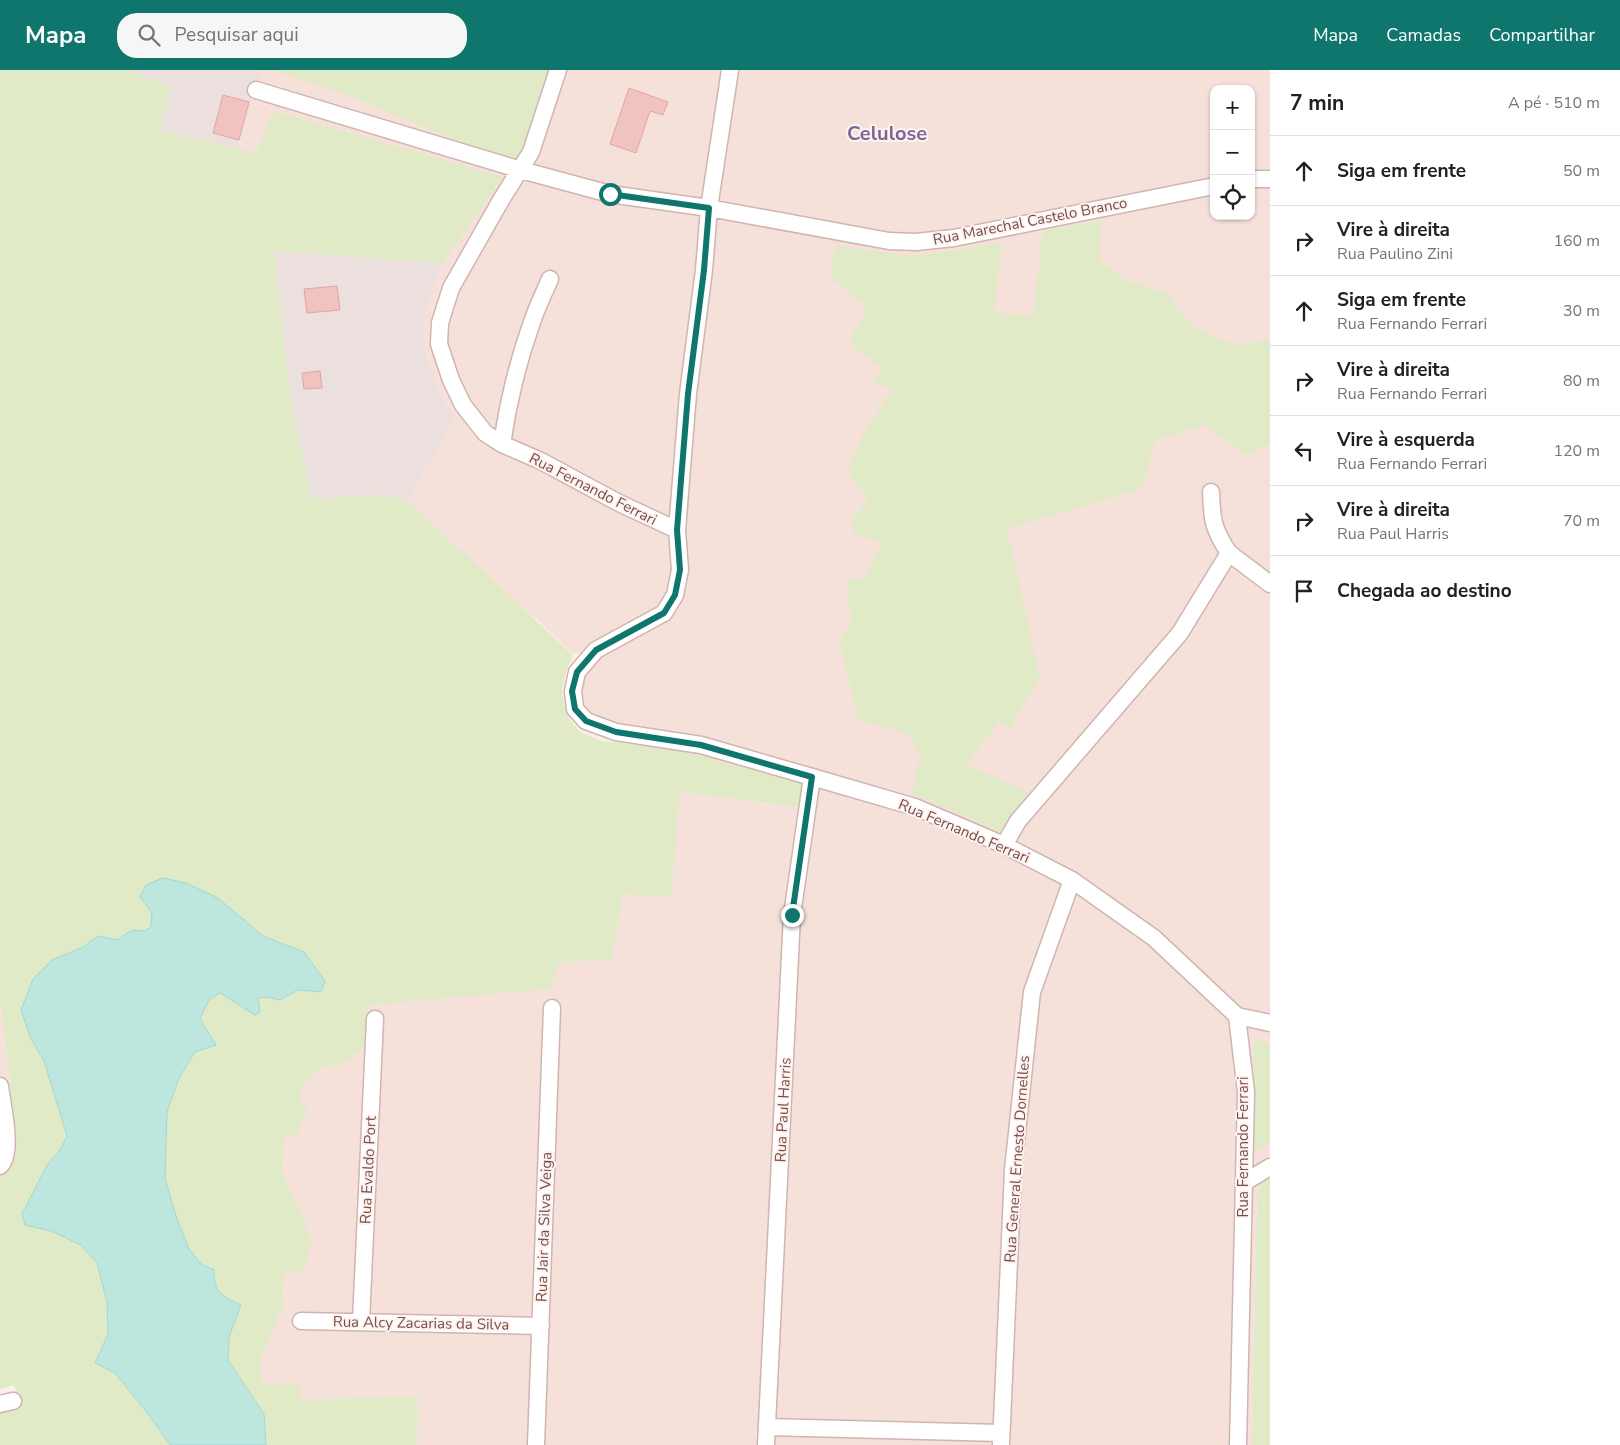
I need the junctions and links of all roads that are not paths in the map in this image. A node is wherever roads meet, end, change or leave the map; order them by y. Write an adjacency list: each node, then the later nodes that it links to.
1 (558, 70): 4 (street, Rua Fernando Ferrari)
2 (730, 70): 8 (street)
3 (256, 90): 4 (street, Rua Marechal Castelo Branco)
4 (521, 170): 8 (street, Rua Marechal Castelo Branco); 10 (street, Rua Fernando Ferrari)
5 (1270, 179): 6 (street)
6 (1255, 180)
7 (1210, 187): 8 (street, Rua Marechal Castelo Branco)
8 (709, 208): 12 (street)
9 (550, 279): 10 (street)
10 (502, 444): 12 (street, Rua Fernando Ferrari)
11 (1210, 492): 13 (street)
12 (677, 530): 15 (street, Rua Fernando Ferrari)
13 (1229, 552): 14 (street); 16 (street)
14 (1270, 584)
15 (812, 777): 16 (street, Rua Fernando Ferrari); 29 (street, Rua Paul Harris)
16 (1004, 845): 17 (street, Rua Fernando Ferrari)
17 (1072, 880): 19 (street, Rua Fernando Ferrari); 30 (street, Rua General Ernesto Dornelles)
18 (552, 1008): 28 (street, Rua Jair da Silva Veiga)
19 (1237, 1016): 21 (street); 25 (street, Rua Fernando Ferrari)
20 (375, 1019): 27 (street, Rua Evaldo Port)
21 (1270, 1023)
22 (0, 1086): 23 (street)
23 (0, 1166)
24 (1270, 1167): 25 (street)
25 (1244, 1182): 33 (street, Rua Fernando Ferrari)
26 (301, 1321): 27 (street, Rua Alcy Zacarias da Silva)
27 (361, 1321): 28 (street, Rua Alcy Zacarias da Silva)
28 (541, 1326): 31 (street, Rua Jair da Silva Veiga)
29 (767, 1427): 30 (street); 32 (street, Rua Paul Harris)
30 (1001, 1439)
31 (536, 1445)
32 (766, 1445)
33 (1238, 1445)

